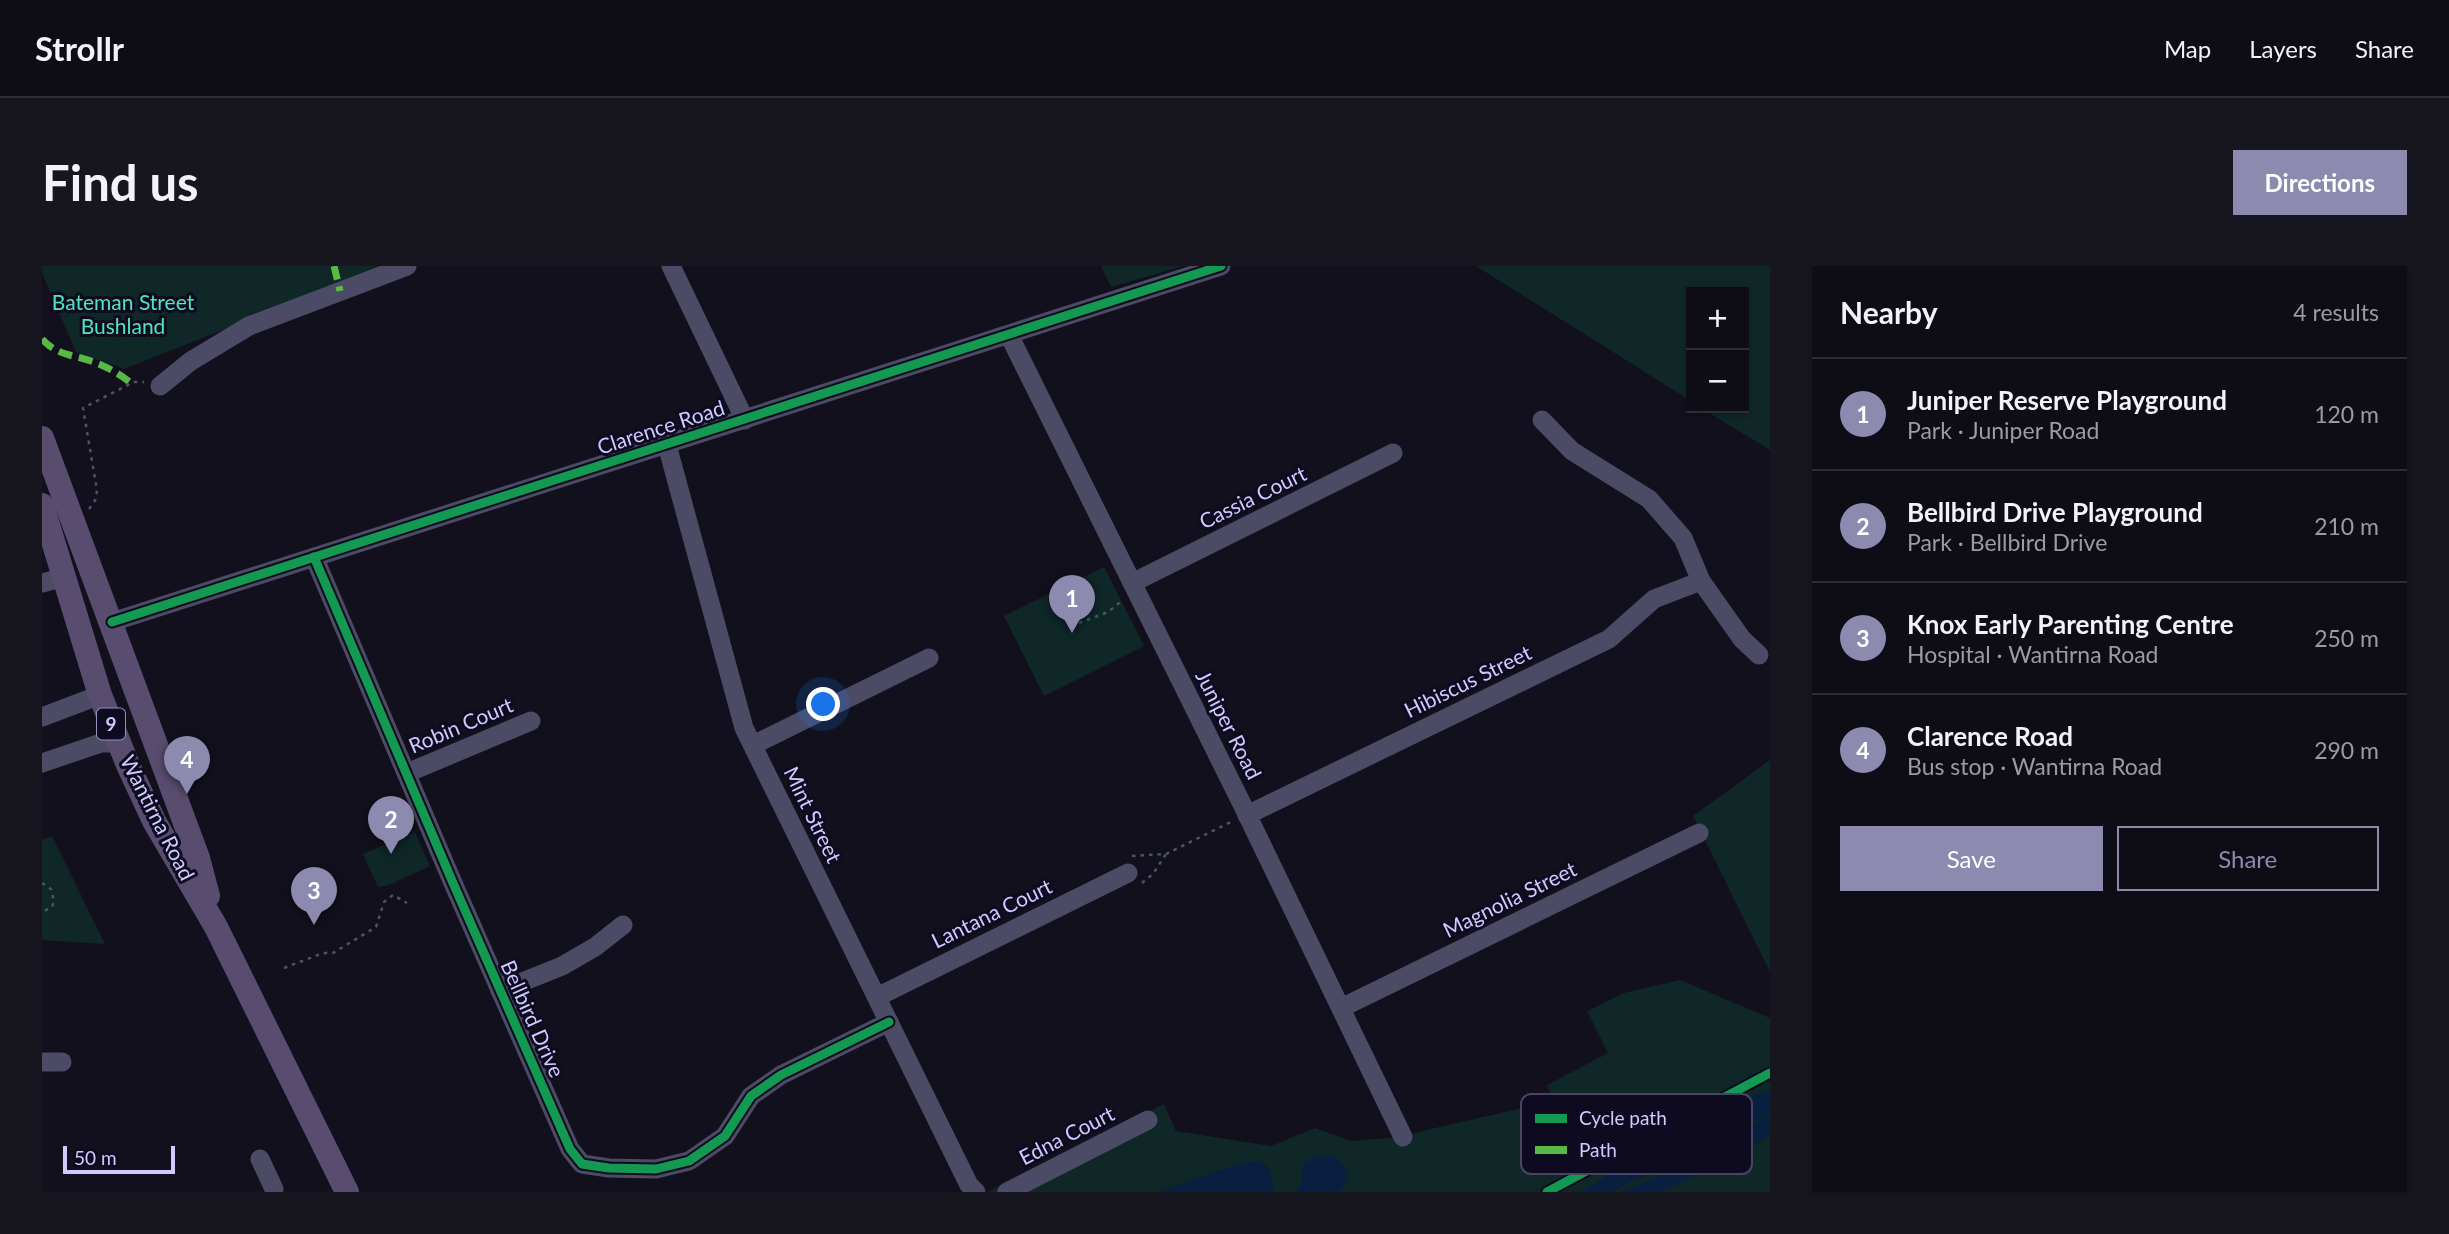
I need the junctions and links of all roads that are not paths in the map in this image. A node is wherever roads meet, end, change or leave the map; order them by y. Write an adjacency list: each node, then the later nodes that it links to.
1 (407, 266): 5 (street)
2 (671, 266): 6 (street)
3 (1221, 266): 4 (street, Clarence Road)
4 (1009, 335): 6 (street, Clarence Road); 15 (street, Juniper Road)
5 (152, 384)
6 (745, 420): 9 (street, Clarence Road)
7 (1542, 420): 14 (street)
8 (42, 438): 16 (main road, Wantirna Road / 9)
9 (667, 445): 12 (street, Clarence Road); 25 (street, Mint Street)
10 (1393, 453): 15 (street, Cassia Court)
11 (42, 505): 13 (main road, Wantirna Road / 9)
12 (314, 557): 16 (street, Clarence Road); 27 (street, Bellbird Drive)
13 (54, 580): 17 (main road, Wantirna Road / 9)
14 (1700, 581): 18 (street); 28 (street, Hibiscus Street)
15 (1128, 592): 28 (street, Juniper Road)
16 (112, 622): 17 (main road); 20 (main road, Wantirna Road / 9)
17 (81, 630): 21 (main road, Wantirna Road / 9)
18 (1759, 655)
19 (929, 658): 25 (street)
20 (133, 682): 21 (main road); 32 (main road, Wantirna Road / 9)
21 (100, 695): 22 (street); 24 (main road, Wantirna Road / 9)
22 (42, 717)
23 (531, 721): 27 (street, Robin Court)
24 (119, 743): 26 (street); 32 (main road, Wantirna Road / 9)
25 (753, 745): 34 (street, Mint Street)
26 (52, 765)
27 (407, 773): 33 (street, Bellbird Drive)
28 (1240, 818): 35 (street, Juniper Road)
29 (1699, 833): 35 (street, Magnolia Street)
30 (1131, 872): 34 (street, Lantana Court)
31 (623, 925): 33 (street)
32 (216, 927): 44 (main road, Wantirna Road / 9)
33 (500, 990): 36 (street, Bellbird Drive)
34 (877, 997): 36 (street, Mint Street)
35 (1341, 1008): 40 (street, Juniper Road)
36 (889, 1022): 43 (street, Mint Street)
37 (42, 1062): 38 (street)
38 (62, 1062)
39 (1148, 1121): 45 (street, Edna Court)
40 (1403, 1137)
41 (260, 1160): 42 (street)
42 (275, 1189)
43 (972, 1189)
44 (347, 1192)
45 (1007, 1192)

